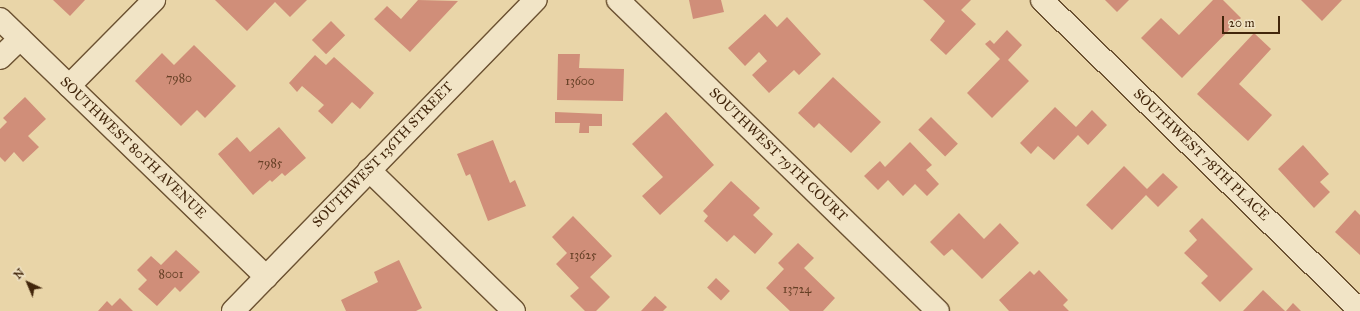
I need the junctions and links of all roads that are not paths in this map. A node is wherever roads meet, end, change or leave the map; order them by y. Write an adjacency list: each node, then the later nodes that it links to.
1 (154, 0): 8 (street)
2 (535, 0): 9 (street, SOUTHWEST 136TH STREET)
3 (618, 0): 14 (street, SOUTHWEST 79TH COURT)
4 (1042, 0): 11 (street, SOUTHWEST 78TH PLACE)
5 (0, 19): 6 (street, SOUTHWEST 80TH AVENUE)
6 (20, 38): 7 (street); 8 (street, SOUTHWEST 80TH AVENUE)
7 (0, 58)
8 (69, 86): 10 (street, SOUTHWEST 80TH AVENUE)
9 (369, 170): 10 (street, SOUTHWEST 136TH STREET); 13 (street)
10 (266, 277): 12 (street, SOUTHWEST 136TH STREET)
11 (1360, 310)
12 (233, 311)
13 (514, 311)
14 (938, 311)

